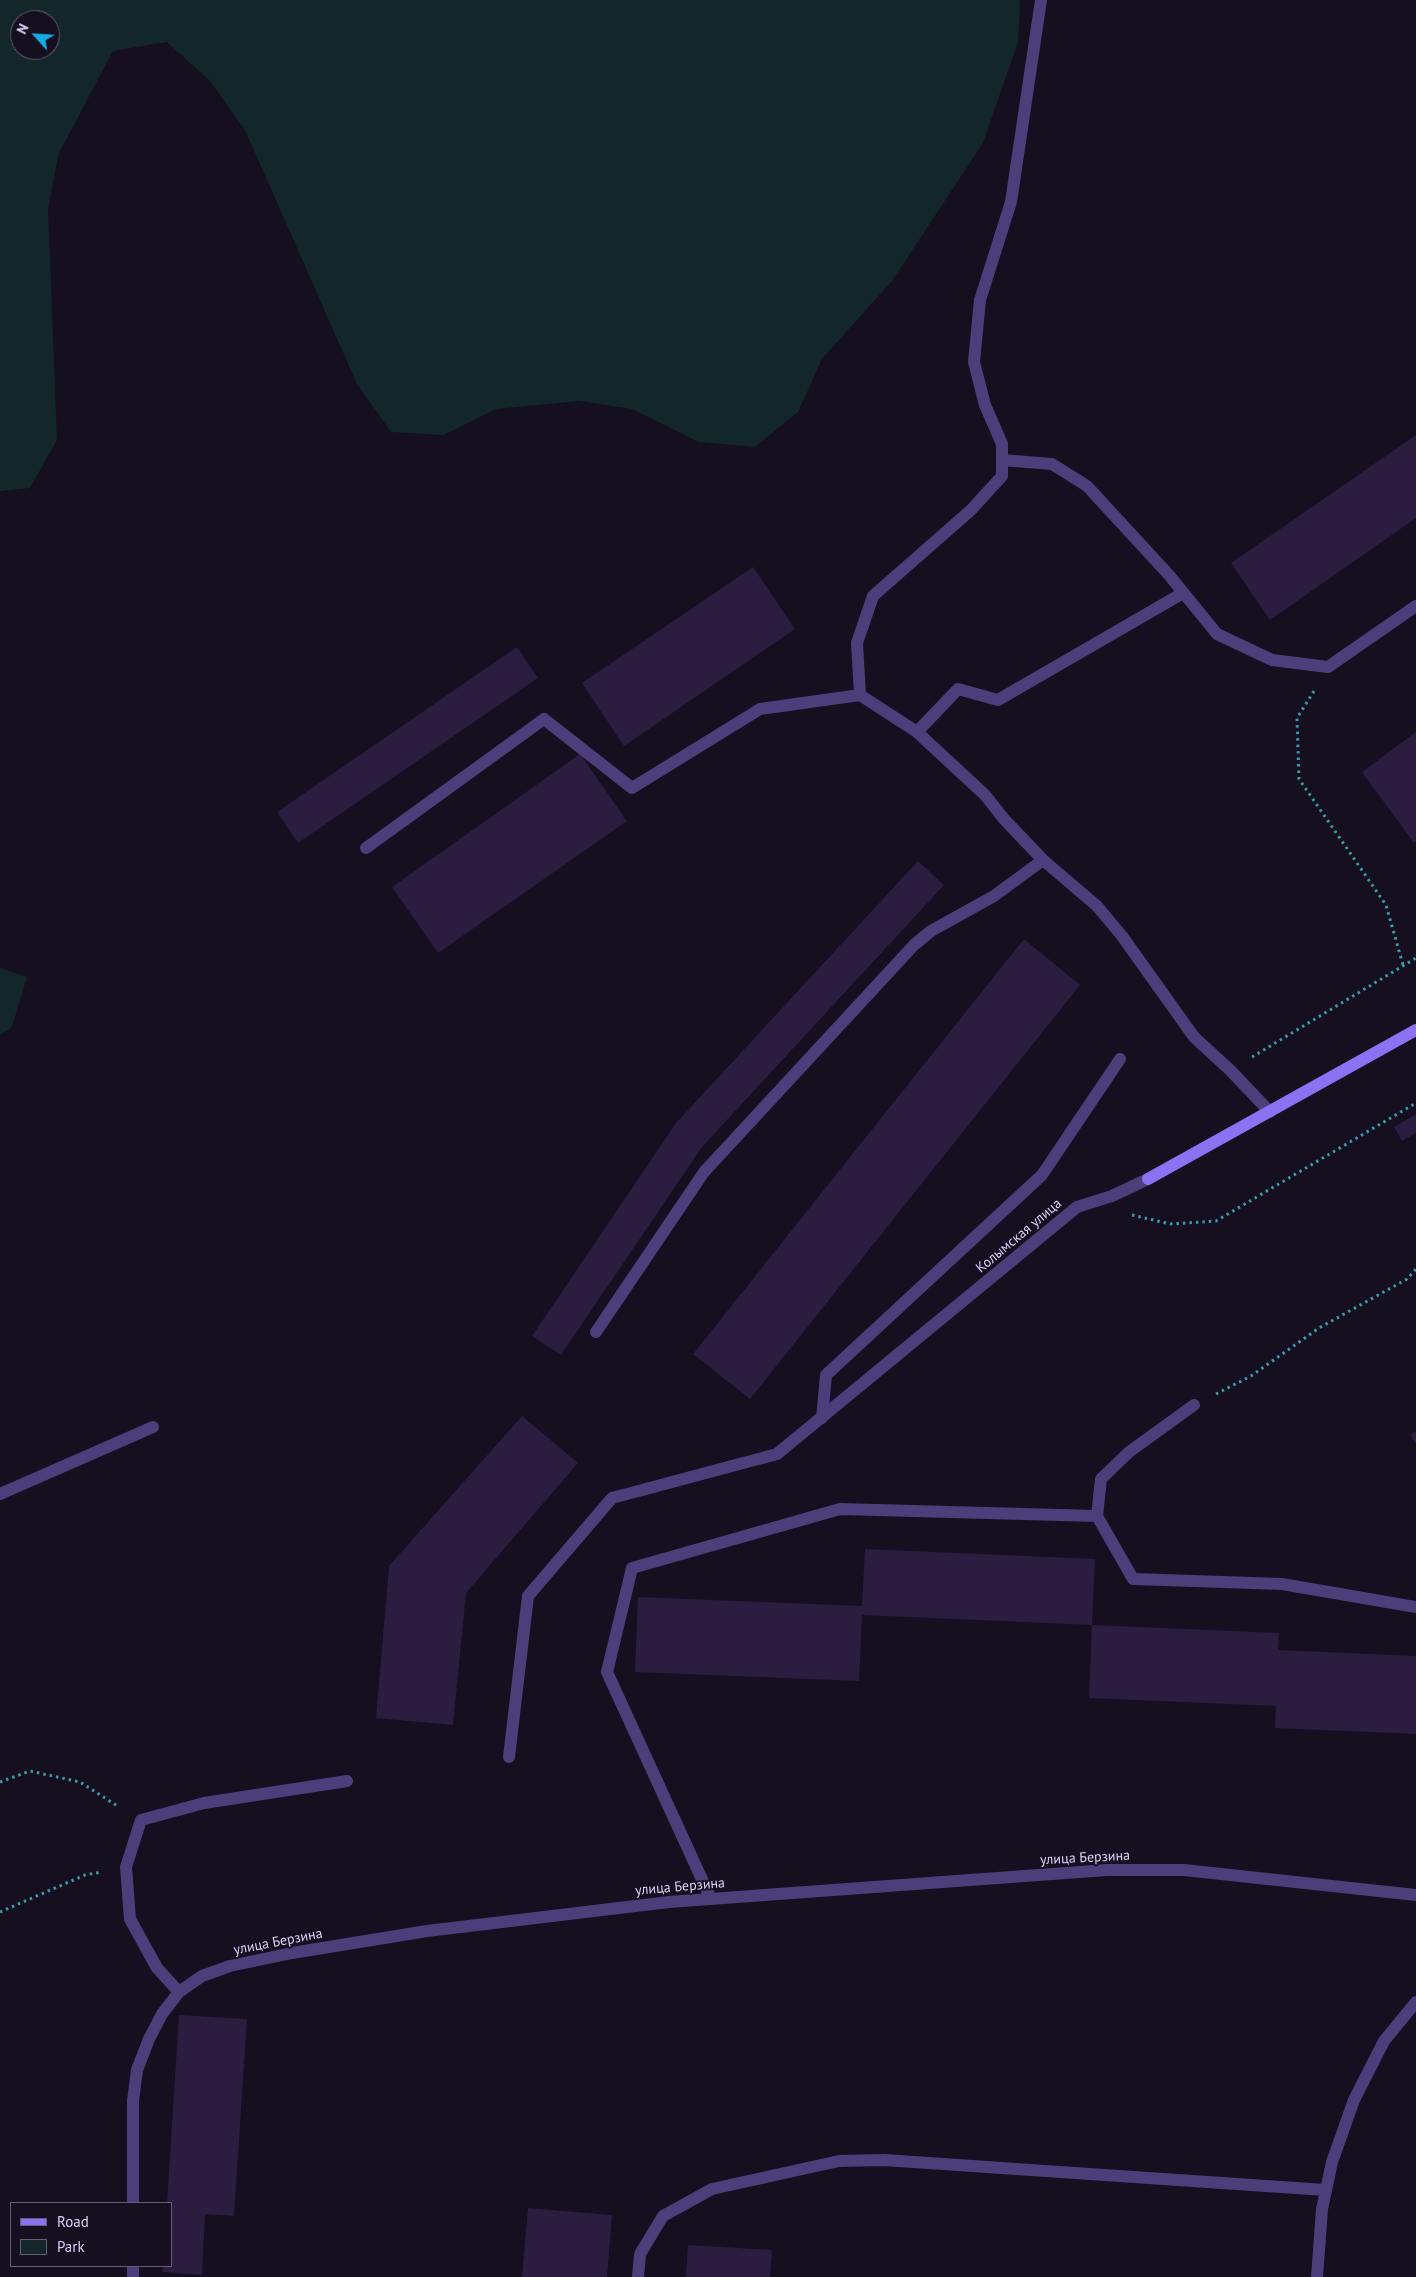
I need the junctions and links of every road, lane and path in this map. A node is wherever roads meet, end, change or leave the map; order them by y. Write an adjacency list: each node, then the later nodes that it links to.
1 (1041, 0): 2 (street)
2 (1002, 460): 3 (street); 6 (street)
3 (1184, 593): 5 (street); 7 (street)
4 (1416, 606): 5 (street)
5 (1328, 667): 11 (path)
6 (860, 695): 7 (street); 8 (street)
7 (918, 732): 9 (street)
8 (366, 848)
9 (1044, 860): 14 (street); 19 (street)
10 (1416, 958): 11 (path)
11 (1403, 965): 14 (path)
12 (1416, 1030): 16 (street, Колымская улица)
13 (1120, 1059): 21 (street)
14 (1230, 1070): 16 (street)
15 (1416, 1103): 17 (path)
16 (1270, 1112): 21 (street, Колымская улица)
17 (1123, 1212)
18 (1416, 1270): 20 (path)
19 (596, 1332)
20 (1194, 1406): 24 (street)
21 (822, 1418): 26 (street, Колымская улица)
22 (153, 1427): 23 (street)
23 (0, 1494)
24 (1097, 1516): 25 (street); 32 (street)
25 (1416, 1607)
26 (509, 1757)
27 (347, 1781): 29 (street)
28 (0, 1782): 29 (path)
29 (141, 1820): 30 (street)
30 (126, 1867): 33 (path); 34 (street)
31 (1416, 1895): 32 (street, улица Берзина)
32 (711, 1899): 34 (street, улица Берзина)
33 (0, 1912)
34 (179, 1992): 37 (street, улица Берзина)
35 (1416, 2002): 36 (street)
36 (1325, 2190): 38 (street); 39 (street)
37 (133, 2202)
38 (638, 2277)
39 (1317, 2277)

